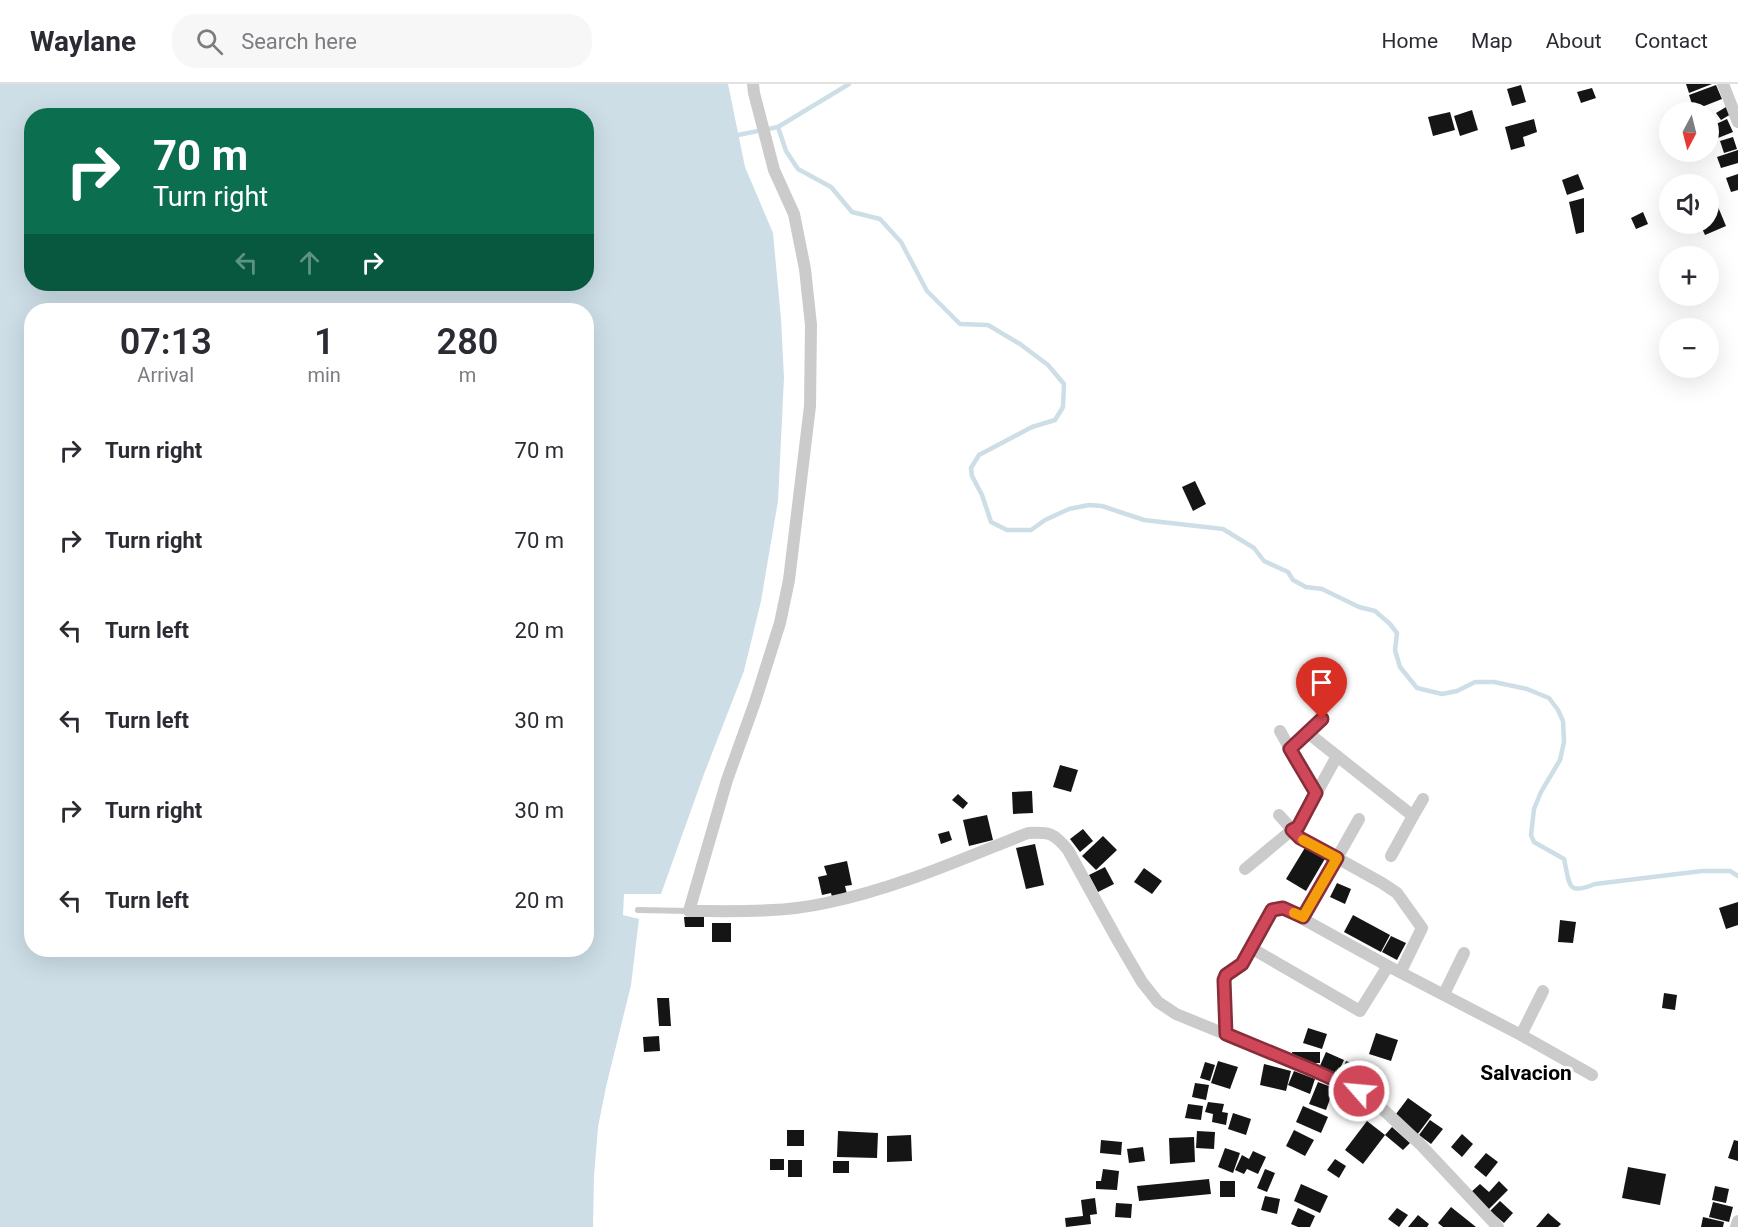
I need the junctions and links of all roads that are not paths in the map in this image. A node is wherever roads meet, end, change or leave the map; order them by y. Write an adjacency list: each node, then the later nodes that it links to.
1 (1723, 84): 3 (street)
2 (754, 88): 19 (street)
3 (1738, 122)
4 (1322, 719): 6 (street)
5 (1280, 731): 7 (street)
6 (1308, 733): 7 (street); 8 (street)
7 (1290, 749): 9 (street)
8 (1337, 756): 9 (street); 12 (street)
9 (1316, 793): 14 (street)
10 (1423, 799): 12 (street)
11 (1279, 815): 14 (street)
12 (1413, 816): 15 (street)
13 (1359, 819): 16 (street)
14 (1292, 830): 16 (street); 17 (street)
15 (1391, 856)
16 (1337, 858): 20 (street); 24 (street)
17 (1245, 869)
18 (638, 910): 19 (lane)
19 (689, 911): 27 (street)
20 (1303, 917): 21 (street); 23 (street)
21 (1251, 948): 23 (street); 27 (street)
22 (1464, 953): 26 (street)
23 (1388, 966): 24 (street)
24 (1401, 971): 26 (street)
25 (1543, 991): 28 (street)
26 (1444, 994): 28 (street)
27 (1226, 1034): 31 (street)
28 (1521, 1035): 29 (street)
29 (1592, 1075)
30 (1738, 1221): 32 (street)
31 (1498, 1227)
32 (1736, 1227)

